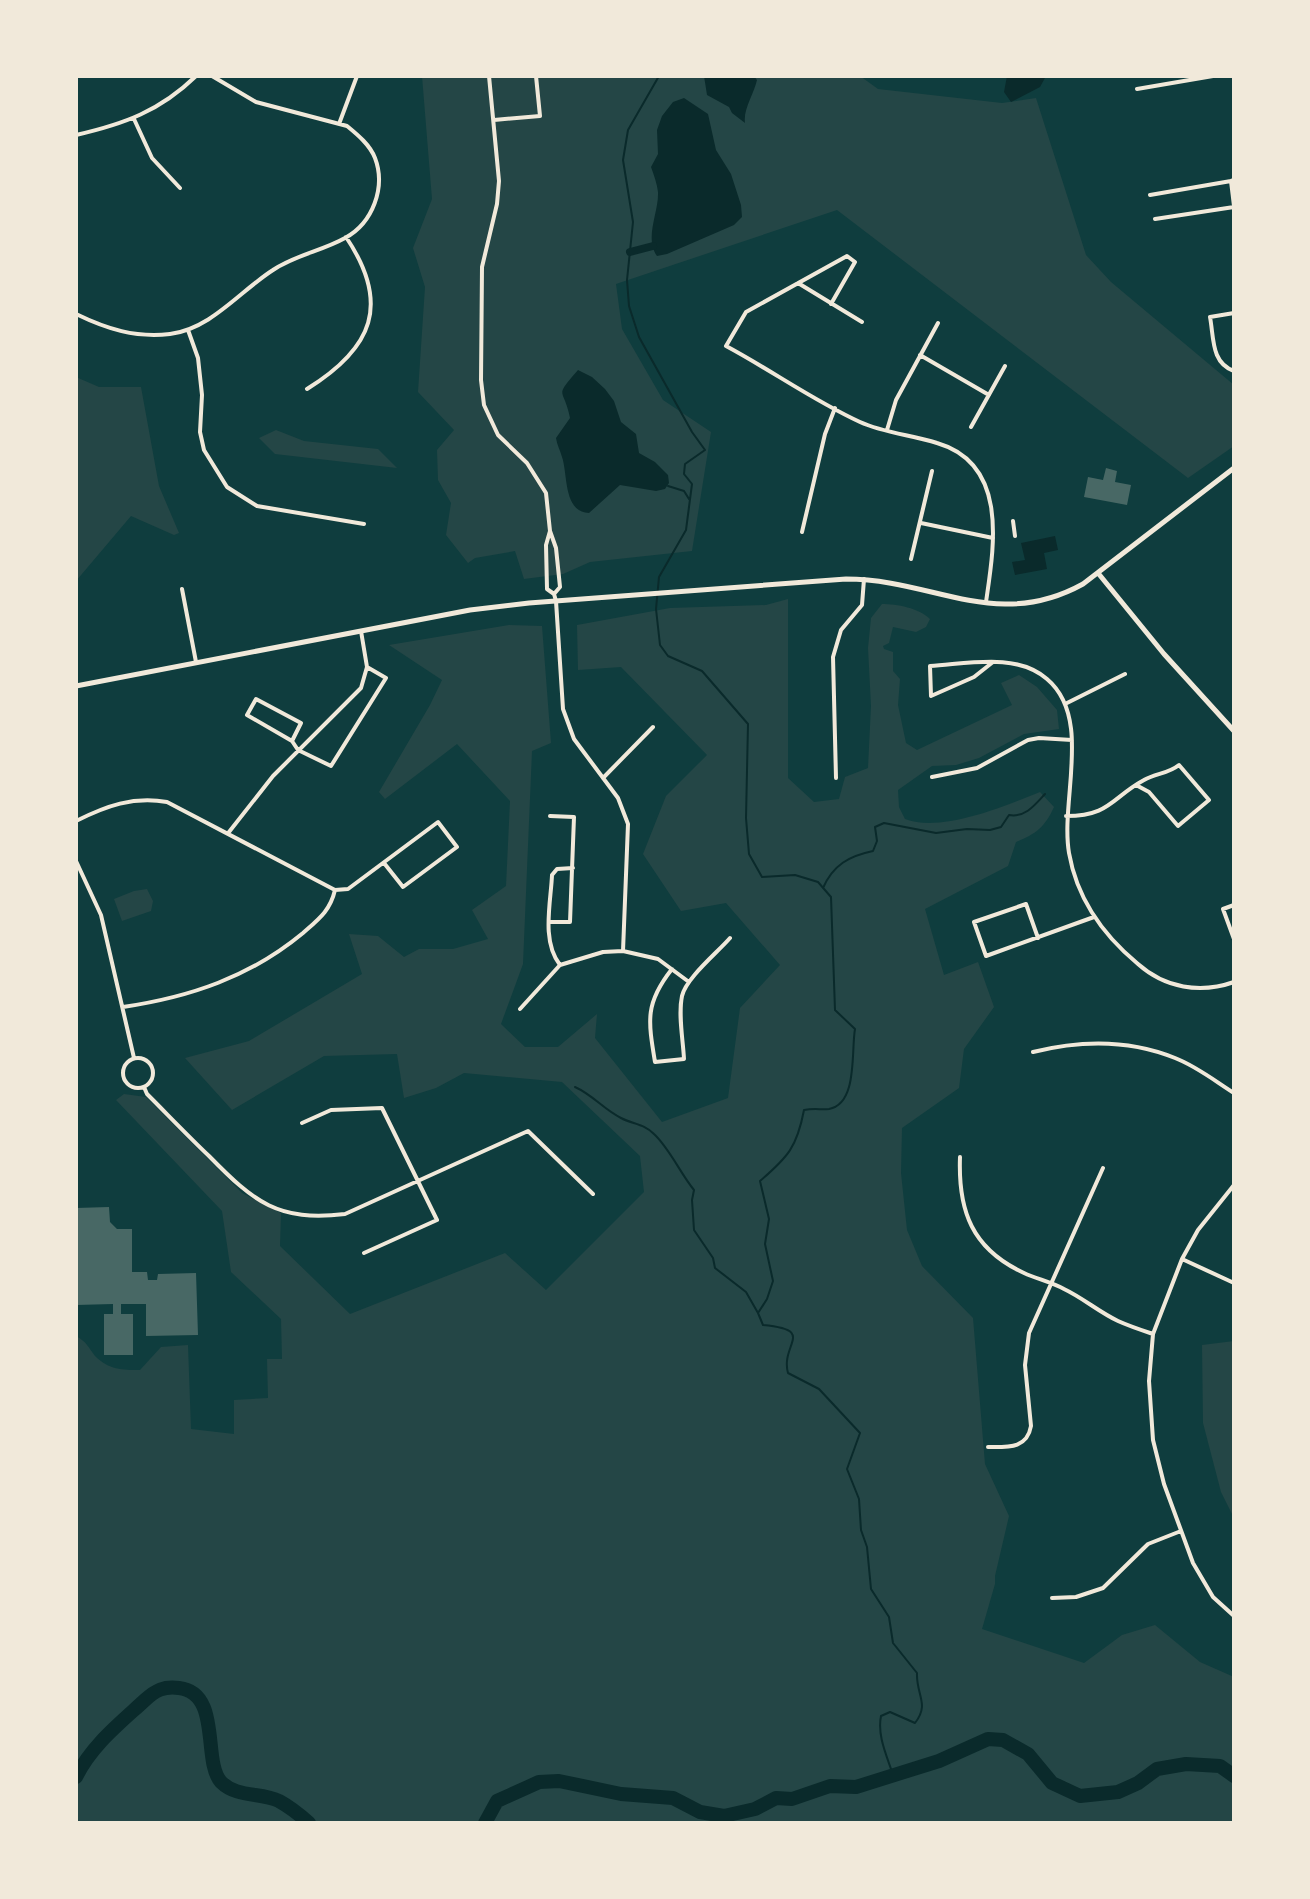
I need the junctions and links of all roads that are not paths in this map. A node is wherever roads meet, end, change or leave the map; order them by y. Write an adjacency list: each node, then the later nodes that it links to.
1 (196, 76): 8 (street)
2 (212, 76): 10 (street)
3 (357, 76): 10 (street)
4 (489, 76): 9 (street)
5 (536, 76): 9 (street)
6 (1213, 76): 7 (street)
7 (1137, 89)
8 (134, 119): 11 (street); 13 (street)
9 (494, 120): 38 (street)
10 (339, 124): 17 (street)
11 (76, 135)
12 (1232, 181): 14 (street); 15 (street)
13 (180, 188)
14 (1150, 195)
15 (1234, 207): 16 (street)
16 (1155, 219)
17 (346, 237): 24 (street); 28 (street)
18 (798, 283): 19 (street); 19 (street); 30 (street)
19 (831, 304): 22 (street)
20 (1234, 313): 27 (street)
21 (76, 314): 24 (street)
22 (862, 322)
23 (938, 323): 25 (street)
24 (188, 330): 37 (street)
25 (920, 355): 29 (street); 32 (street)
26 (1005, 366): 29 (street)
27 (1234, 371)
28 (307, 389)
29 (989, 395): 31 (street)
30 (835, 408): 32 (street); 39 (street)
31 (971, 427)
32 (887, 430): 41 (street)
33 (1234, 468): 43 (street)
34 (932, 471): 36 (street)
35 (1013, 521): 40 (street)
36 (920, 523): 41 (street); 42 (street)
37 (364, 524)
38 (550, 531): 46 (street); 46 (street)
39 (802, 532)
40 (1015, 536)
41 (993, 538): 47 (street)
42 (911, 559)
43 (1098, 573): 47 (street); 56 (street)
44 (864, 579): 46 (street); 47 (street); 62 (street)
45 (182, 589): 49 (street)
46 (555, 598): 48 (street); 61 (street)
47 (986, 605)
48 (361, 631): 49 (street); 51 (street)
49 (196, 662): 53 (street)
50 (993, 662): 50 (street); 54 (street)
51 (367, 667): 59 (street); 59 (street)
52 (1125, 674): 54 (street)
53 (76, 686)
54 (1067, 703): 57 (street)
55 (653, 727): 61 (street)
56 (1234, 731)
57 (1072, 740): 60 (street); 65 (street)
58 (292, 741): 58 (street); 59 (street)
59 (298, 750): 67 (street)
60 (932, 777)
61 (603, 778): 78 (street)
62 (836, 778)
63 (1136, 785): 63 (street); 65 (street)
64 (550, 816): 70 (street)
65 (1066, 816): 73 (street)
66 (76, 821): 67 (street)
67 (229, 832): 71 (street)
68 (76, 861): 83 (street)
69 (384, 863): 69 (street); 71 (street)
70 (573, 868): 74 (street); 74 (street)
71 (335, 890): 83 (street)
72 (1234, 905): 77 (street)
73 (1094, 917): 76 (street); 82 (street)
74 (550, 922): 79 (street)
75 (730, 938): 81 (street)
76 (1038, 938): 76 (street)
77 (1234, 939)
78 (623, 951): 79 (street); 80 (street)
79 (560, 965): 84 (street)
80 (672, 969): 81 (street); 81 (street)
81 (689, 982)
82 (1234, 982)
83 (123, 1007): 86 (street)
84 (520, 1009)
85 (1033, 1052): 88 (street)
86 (134, 1058): 87 (street); 87 (street)
87 (144, 1087): 92 (street)
88 (1234, 1093)
89 (302, 1123): 92 (street)
90 (960, 1157): 97 (street)
91 (1103, 1168): 97 (street)
92 (418, 1181): 94 (street); 95 (street)
93 (1234, 1185): 96 (street)
94 (593, 1194)
95 (364, 1253)
96 (1182, 1259): 98 (street); 99 (street)
97 (1051, 1282): 99 (street); 100 (street)
98 (1234, 1283)
99 (1153, 1334): 101 (street)
100 (988, 1447)
101 (1181, 1531): 102 (street); 103 (street)
102 (1052, 1598)
103 (1234, 1616)

